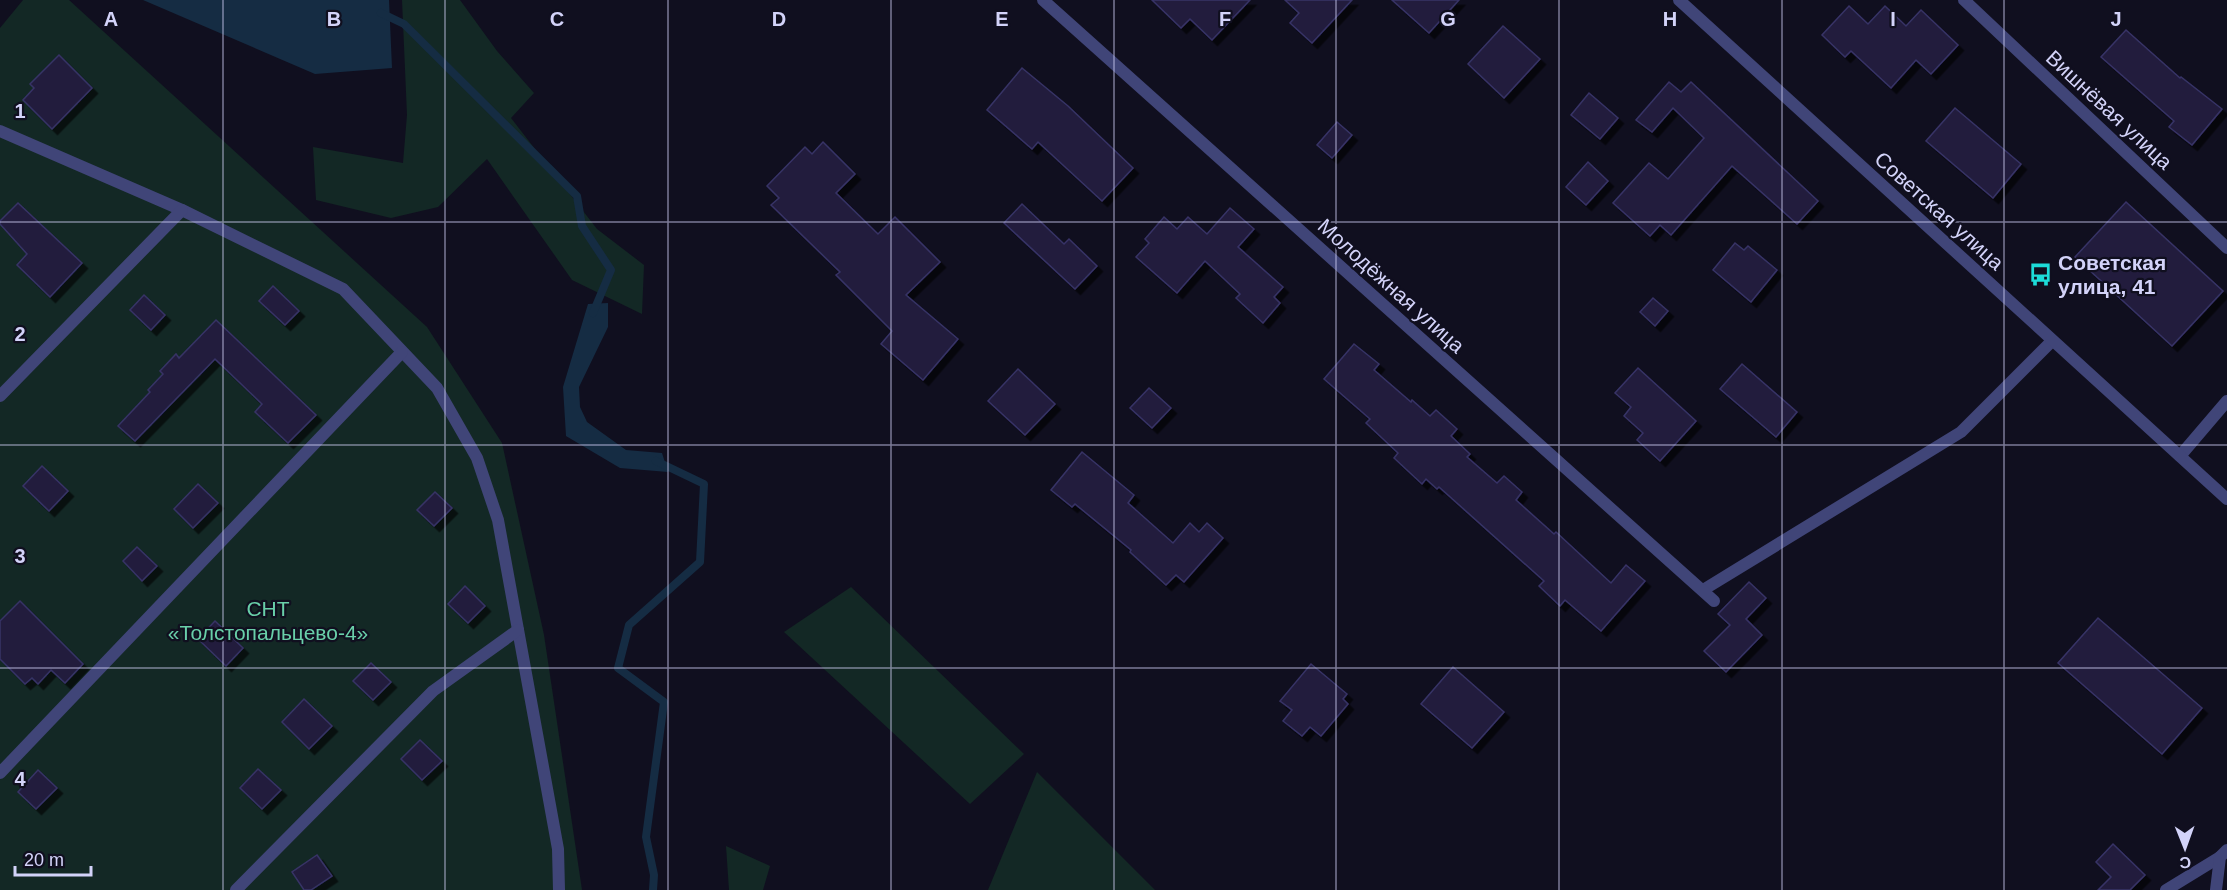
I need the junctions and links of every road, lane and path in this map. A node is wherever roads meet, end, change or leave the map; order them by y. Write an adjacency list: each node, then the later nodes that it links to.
1 (1043, 0): 13 (street, Молодёжная улица)
2 (1679, 0): 7 (street, Советская улица)
3 (1964, 0): 6 (street, Вишнёвая улица)
4 (0, 131): 5 (street)
5 (182, 210): 8 (street); 9 (street)
6 (2227, 248)
7 (2052, 341): 11 (street, Советская улица); 13 (street)
8 (402, 352): 15 (street); 16 (street)
9 (0, 396)
10 (2227, 401): 11 (street)
11 (2180, 456): 12 (street, Советская улица)
12 (2227, 499)
13 (1703, 590): 14 (street, Молодёжная улица)
14 (1714, 601)
15 (518, 630): 18 (street); 19 (street)
16 (0, 773)
17 (2224, 854): 20 (street); 21 (street)
18 (236, 890)
19 (559, 890)
20 (2166, 890)
21 (2216, 890)

